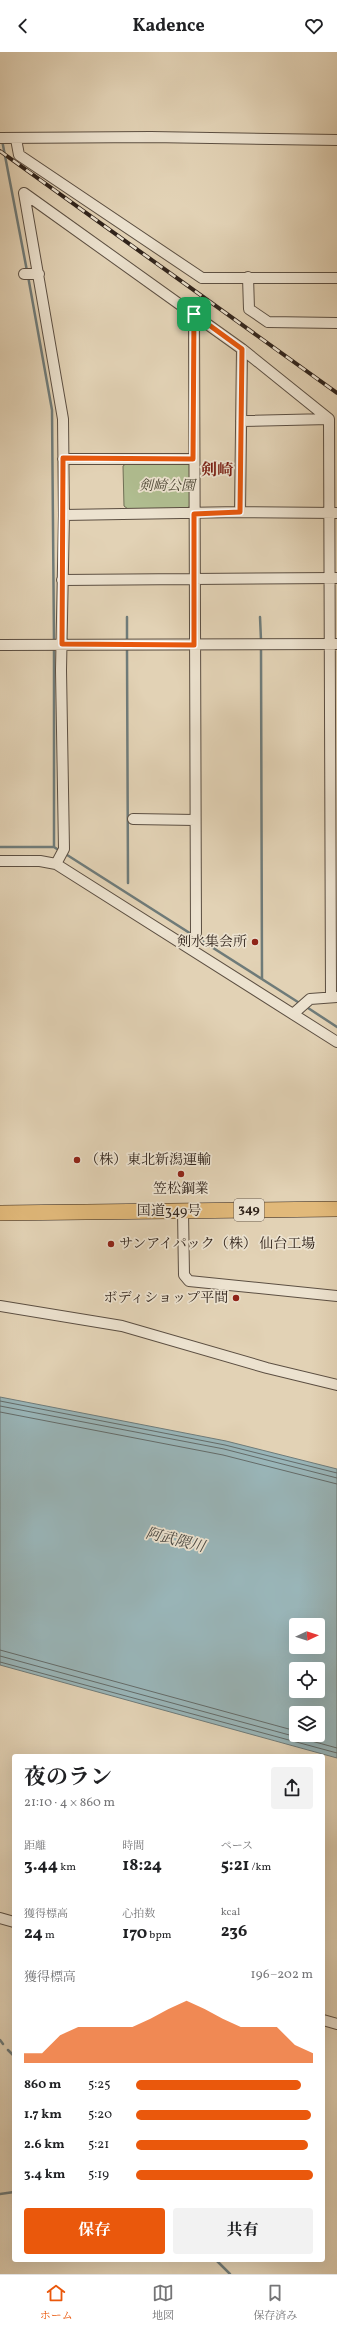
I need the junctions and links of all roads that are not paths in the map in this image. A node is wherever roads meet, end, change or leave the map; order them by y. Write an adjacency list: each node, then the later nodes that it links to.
1 (3, 138): 2 (street)
2 (16, 139): 3 (street); 6 (street)
3 (337, 140)
4 (24, 274): 5 (street)
5 (39, 274): 8 (street); 13 (street)
6 (248, 277): 7 (street); 9 (street)
7 (337, 278)
8 (194, 314): 10 (street); 14 (street)
9 (337, 323)
10 (242, 349): 11 (street); 12 (street)
11 (329, 418): 12 (street); 16 (street)
12 (241, 421): 15 (street)
13 (63, 458): 14 (street); 18 (street)
14 (193, 459): 17 (street)
15 (240, 512): 16 (street); 17 (street)
16 (333, 513): 19 (street)
17 (194, 514): 18 (street); 21 (street)
18 (64, 515): 20 (street)
19 (333, 579): 21 (street); 22 (street)
20 (62, 580): 21 (street); 24 (street)
21 (194, 580): 25 (street)
22 (333, 644): 25 (street); 31 (street)
23 (0, 645): 24 (street)
24 (58, 645): 25 (street); 29 (street)
25 (194, 645): 27 (street)
26 (133, 819): 27 (street)
27 (195, 820): 30 (street)
28 (0, 861): 29 (street)
29 (57, 862): 32 (street)
30 (196, 933)
31 (334, 997): 32 (street)
32 (293, 1012): 33 (street)
33 (337, 1042)
34 (337, 1209): 35 (highway, 国道349号 / 349)
35 (182, 1211): 36 (highway, 国道349号 / 349); 37 (street)
36 (0, 1213)
37 (337, 1296)
38 (0, 1306): 39 (street)
39 (337, 1385)
40 (0, 1918): 41 (street)
41 (12, 1921)
42 (325, 2021): 43 (street)
43 (337, 2024)

